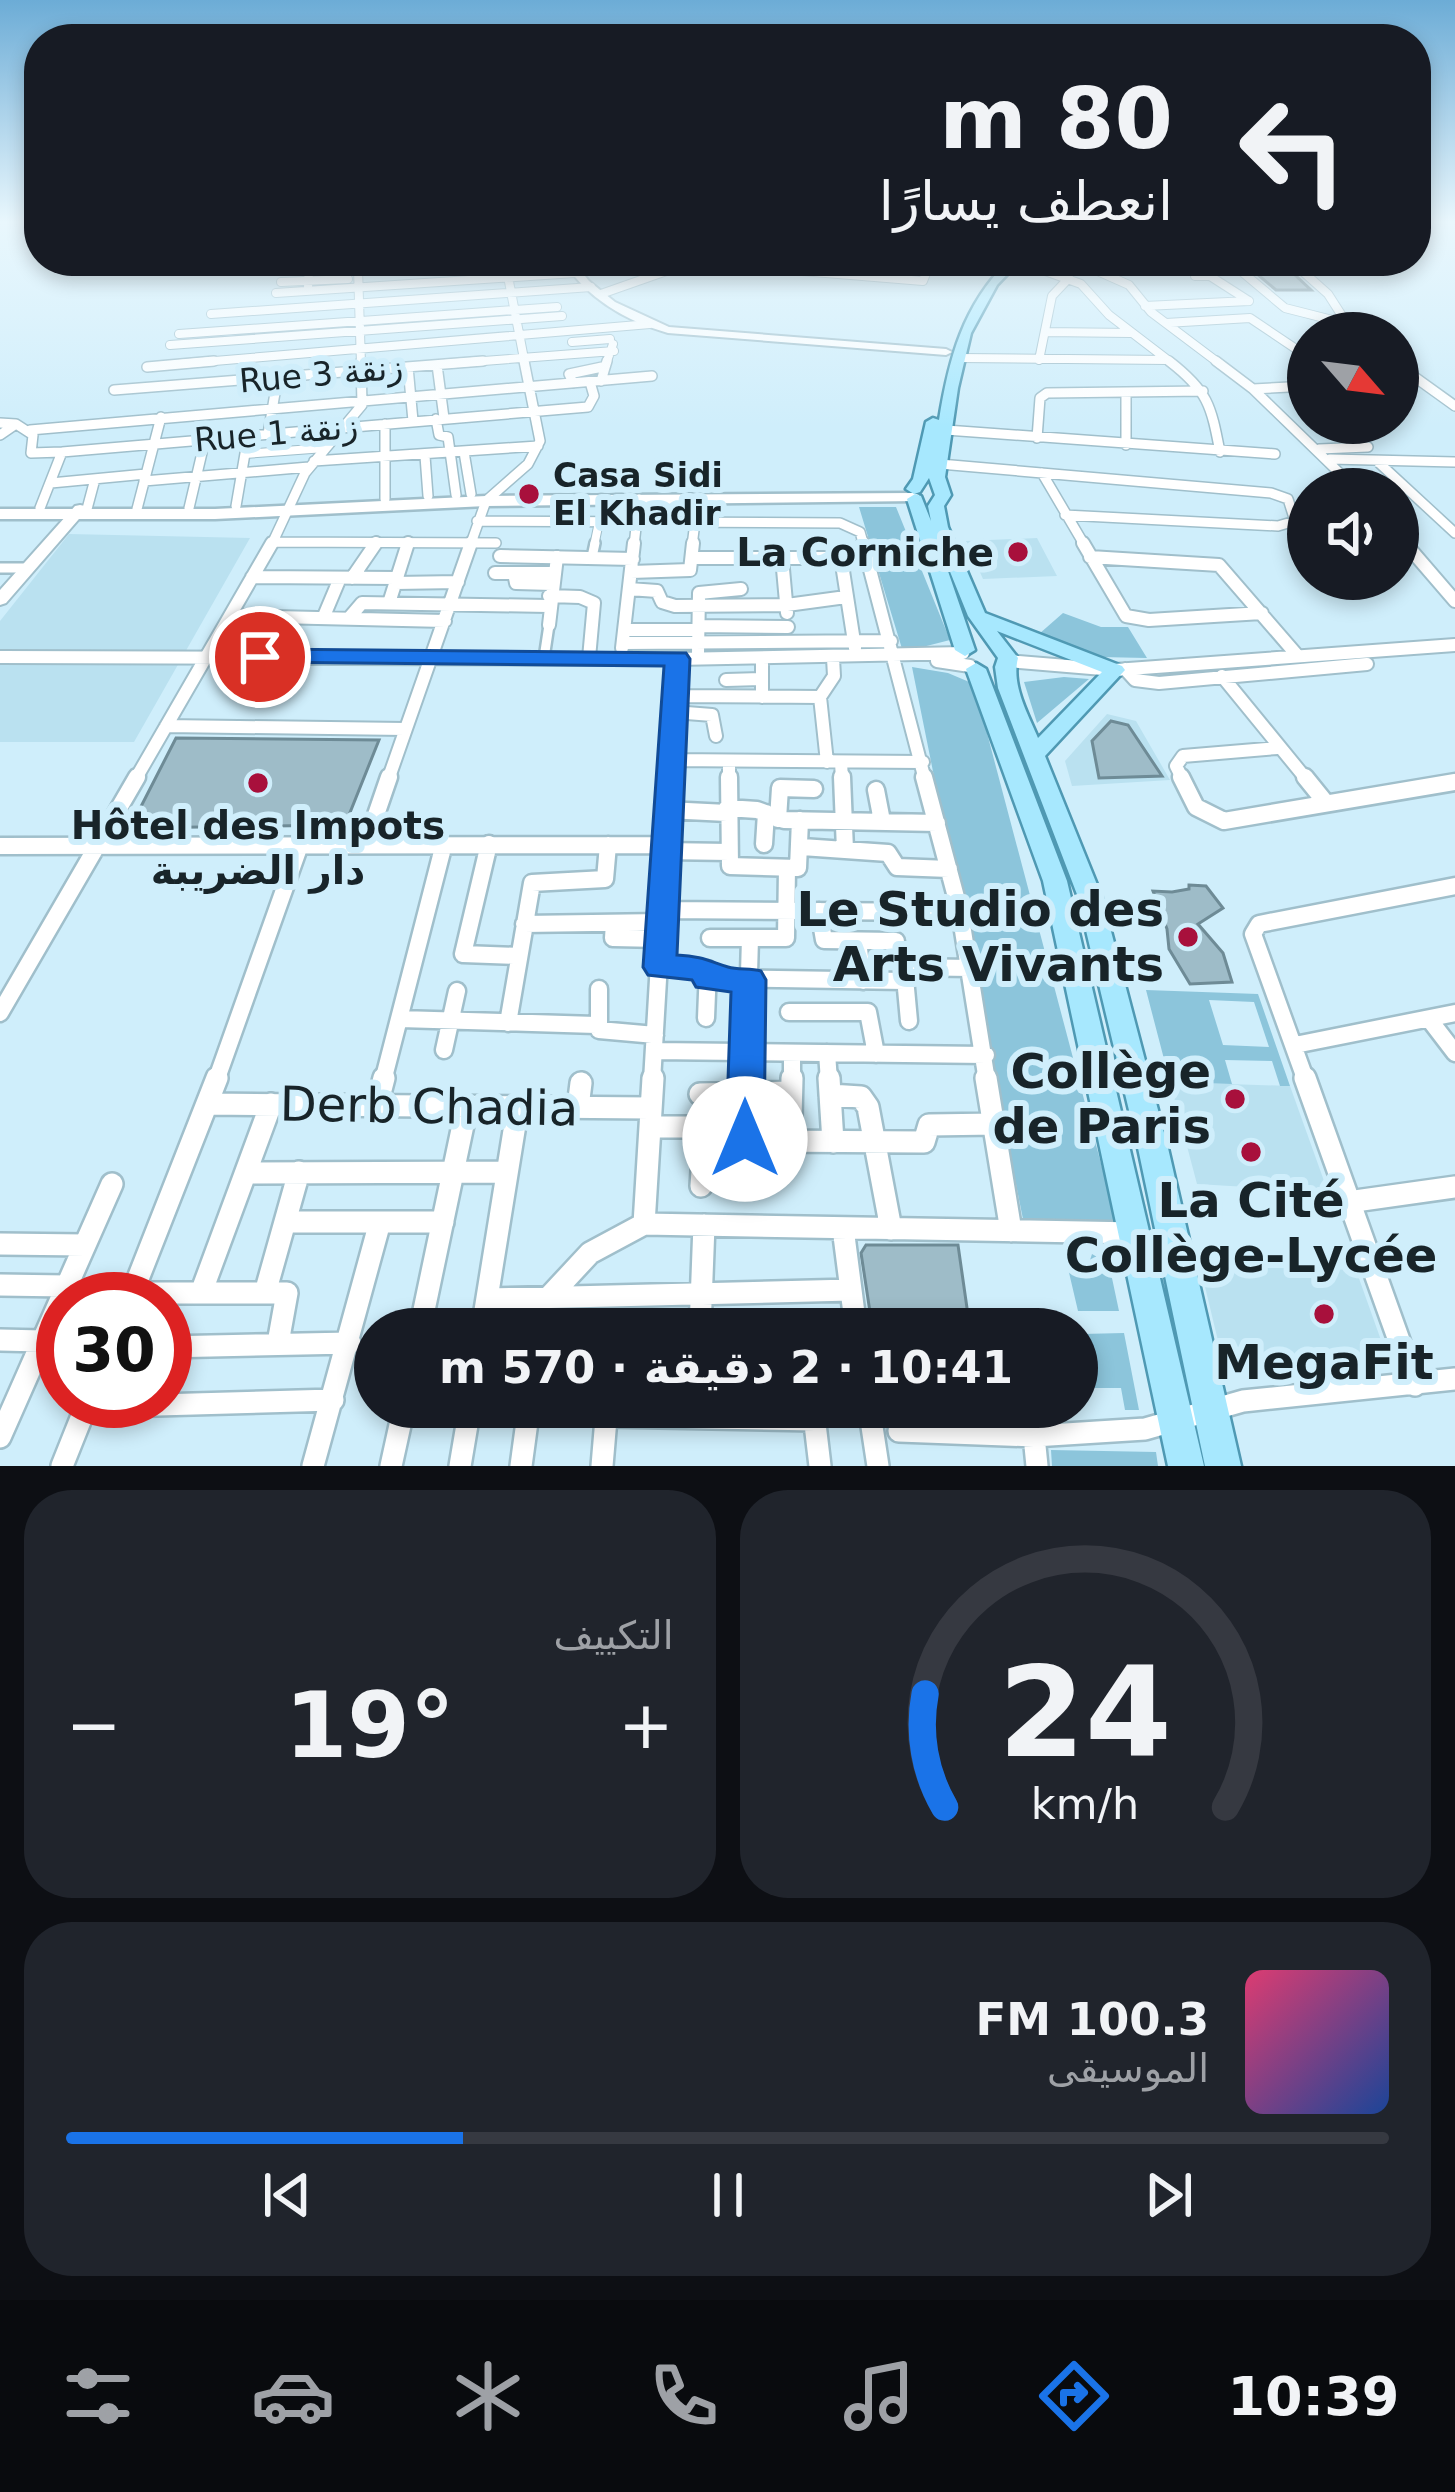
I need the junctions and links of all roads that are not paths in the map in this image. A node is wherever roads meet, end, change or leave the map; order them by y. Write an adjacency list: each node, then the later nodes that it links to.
1 (405, 289): 17 (street)
2 (554, 289): 16 (street)
3 (554, 289): 16 (street)
4 (599, 289): 23 (street)
5 (974, 289): 33 (main road)
6 (990, 289): 33 (main road)
7 (1058, 289): 25 (street)
8 (1087, 289): 26 (street)
9 (1132, 289): 15 (street)
10 (1230, 289): 15 (street)
11 (1262, 289): 19 (street)
12 (306, 290): 13 (street); 14 (street); 17 (street); 17 (street); 17 (street); 17 (street); 20 (street); 21 (street); 27 (street); 31 (street)
13 (275, 293)
14 (234, 306)
15 (1145, 306): 22 (street)
16 (516, 307): 17 (street); 17 (street); 17 (street); 17 (street); 17 (street); 18 (street); 24 (street); 28 (street); 32 (street); 37 (street, Rue 3 زنقة); 49 (street)
17 (359, 309): 31 (street); 31 (street); 42 (street)
18 (559, 311)
19 (1301, 312)
20 (211, 314)
21 (195, 322)
22 (1166, 323): 29 (street); 51 (street)
23 (650, 325): 28 (street); 33 (street)
24 (572, 327)
25 (1045, 332): 26 (street); 35 (street)
26 (1131, 332): 36 (street)
27 (179, 334)
28 (613, 334): 32 (street)
29 (1287, 343)
30 (170, 345): 31 (street)
31 (301, 351): 34 (street); 39 (street); 43 (street); 44 (street)
32 (614, 351): 41 (street)
33 (952, 355): 35 (street); 74 (main road); 107 (main road)
34 (156, 358)
35 (1040, 360): 36 (street)
36 (1168, 360): 54 (street)
37 (480, 361): 38 (street, Rue 3 زنقة); 53 (street)
38 (437, 365): 40 (street, Rue 3 زنقة); 57 (street)
39 (147, 367)
40 (408, 367): 42 (street, Rue 3 زنقة); 58 (street)
41 (602, 367): 47 (street); 48 (street)
42 (360, 372): 44 (street, Rue 3 زنقة); 59 (street)
43 (136, 376)
44 (298, 376): 52 (street, Rue 3 زنقة)
45 (652, 376): 47 (street)
46 (1419, 380): 61 (street)
47 (596, 381): 48 (street); 64 (street, Rue 1 زنقة)
48 (573, 383): 49 (street)
49 (532, 387): 53 (street); 64 (street)
50 (1287, 387): 51 (street)
51 (1253, 389): 86 (street)
52 (114, 390)
53 (484, 391): 57 (street)
54 (1203, 391): 55 (street); 89 (street)
55 (1126, 392): 79 (street); 82 (street)
56 (274, 393): 62 (street)
57 (442, 394): 58 (street); 66 (street)
58 (412, 396): 59 (street); 67 (street)
59 (362, 400): 60 (street); 71 (street)
60 (312, 405): 62 (street); 73 (street)
61 (1455, 406)
62 (271, 408): 63 (street); 75 (street)
63 (235, 411): 65 (street); 78 (street)
64 (536, 411): 66 (street, Rue 1 زنقة); 83 (street)
65 (161, 417): 72 (street); 81 (street)
66 (440, 419): 67 (street, Rue 1 زنقة); 91 (street)
67 (413, 421): 70 (street, Rue 1 زنقة)
68 (0, 422): 69 (street)
69 (16, 424): 72 (street); 76 (street)
70 (385, 424): 71 (street, Rue 1 زنقة); 94 (street)
71 (344, 427): 73 (street, Rue 1 زنقة); 85 (street)
72 (30, 430): 87 (street)
73 (309, 430): 75 (street, Rue 1 زنقة)
74 (946, 430): 79 (street); 99 (main road)
75 (268, 434): 77 (street, Rue 1 زنقة)
76 (0, 435)
77 (248, 436): 78 (street, Rue 1 زنقة); 90 (street)
78 (230, 437): 80 (street, Rue 1 زنقة)
79 (1037, 438): 82 (street)
80 (205, 440): 81 (street, Rue 1 زنقة); 103 (street)
81 (154, 444): 87 (street, Rue 1 زنقة); 104 (street)
82 (1126, 445): 89 (street)
83 (538, 446): 88 (street); 108 (street)
84 (1368, 447): 86 (street)
85 (326, 448): 90 (street); 98 (street)
86 (1319, 449): 95 (street)
87 (62, 452): 106 (street)
88 (464, 452): 91 (street); 108 (street)
89 (1220, 452): 92 (street)
90 (245, 454): 101 (street)
91 (449, 454): 93 (street); 108 (street)
92 (1275, 454)
93 (425, 456): 94 (street); 110 (street)
94 (385, 459): 98 (street); 111 (street)
95 (1330, 459): 96 (street); 100 (street)
96 (1377, 460): 97 (street); 125 (street)
97 (1455, 462)
98 (312, 464): 101 (street); 114 (street)
99 (940, 464): 102 (street); 109 (main road)
100 (1338, 468)
101 (242, 472): 103 (street); 113 (street)
102 (1042, 473): 120 (street); 120 (street)
103 (197, 476): 104 (street); 117 (street)
104 (145, 478): 105 (street); 116 (street)
105 (95, 479): 106 (street); 119 (street)
106 (51, 484): 115 (street)
107 (914, 494): 108 (main road); 109 (main road); 112 (main road); 184 (main road)
108 (476, 495): 110 (main road); 112 (main road); 114 (main road); 121 (street)
109 (940, 495): 159 (main road)
110 (428, 496): 111 (main road)
111 (385, 499): 114 (main road)
112 (639, 499): 124 (street)
113 (236, 506): 114 (main road); 117 (main road)
114 (289, 507): 119 (main road); 126 (street)
115 (40, 508): 118 (main road); 119 (main road)
116 (137, 508): 117 (main road); 119 (main road)
117 (189, 508)
118 (0, 510): 119 (main road)
119 (80, 511): 141 (street)
120 (1065, 515): 133 (street)
121 (477, 521): 122 (street); 129 (street)
122 (598, 522): 124 (street); 132 (street)
123 (694, 522): 124 (street); 134 (street); 136 (street)
124 (637, 523): 139 (street)
125 (1455, 533)
126 (273, 542): 127 (street); 142 (street)
127 (376, 543): 128 (street); 143 (street)
128 (408, 543): 129 (street); 144 (street)
129 (468, 549): 130 (street); 145 (street)
130 (498, 549): 131 (street); 148 (street)
131 (557, 557): 132 (street); 148 (street)
132 (592, 557): 139 (street)
133 (1090, 557): 156 (street); 156 (street)
134 (693, 558): 135 (street); 139 (street)
135 (782, 558): 137 (street); 154 (street)
136 (867, 558): 137 (street); 167 (street)
137 (841, 559): 149 (street)
138 (1419, 559): 151 (street)
139 (632, 566): 146 (street)
140 (0, 568): 141 (street)
141 (27, 568): 150 (street)
142 (252, 578): 143 (street); 157 (street)
143 (346, 578): 144 (street); 158 (street)
144 (396, 580): 145 (street); 152 (street)
145 (458, 582): 153 (street)
146 (629, 589): 155 (street); 165 (street)
147 (741, 589): 155 (street)
148 (551, 590): 153 (street); 162 (street); 179 (street)
149 (847, 597): 154 (street); 168 (street)
150 (0, 600)
151 (1455, 601)
152 (389, 603): 153 (street); 160 (street)
153 (452, 603): 161 (street)
154 (787, 605): 155 (street); 164 (street)
155 (698, 606): 166 (street)
156 (1262, 613): 172 (street)
157 (230, 616): 158 (street); 173 (street)
158 (324, 616): 160 (street)
159 (977, 616): 184 (main road); 186 (main road)
160 (350, 617): 161 (street)
161 (446, 621): 177 (street)
162 (549, 625): 178 (street)
163 (749, 626): 164 (street); 166 (street); 170 (street)
164 (788, 627): 169 (street)
165 (624, 637): 166 (street); 182 (street)
166 (698, 639): 170 (street); 180 (street); 183 (street)
167 (891, 641): 168 (street); 176 (street)
168 (853, 642): 169 (street); 175 (street)
169 (790, 643): 170 (street)
170 (751, 644)
171 (1455, 645): 172 (street)
172 (1296, 654): 186 (street)
173 (205, 656): 174 (street); 177 (street); 193 (street)
174 (0, 657)
175 (857, 657): 176 (street); 181 (street)
176 (902, 657): 184 (street); 201 (street)
177 (431, 658): 178 (street); 194 (street)
178 (544, 658): 179 (street)
179 (589, 658): 182 (street)
180 (762, 658): 181 (street); 188 (street)
181 (833, 658): 191 (street)
182 (621, 659): 183 (street)
183 (677, 659): 192 (street)
184 (984, 659): 186 (street); 197 (main road); 298 (main road)
185 (1367, 664): 187 (street)
186 (1120, 669): 187 (street); 197 (main road)
187 (1222, 676): 196 (street)
188 (761, 679): 189 (street); 190 (street)
189 (726, 680)
190 (762, 697): 191 (street); 192 (street)
191 (820, 698): 200 (street)
192 (675, 704): 195 (street); 198 (street)
193 (166, 726): 194 (street); 219 (street)
194 (405, 729): 212 (street)
195 (716, 736)
196 (1277, 748): 204 (street); 204 (street)
197 (1035, 754): 327 (main road)
198 (671, 760): 199 (street); 205 (street)
199 (729, 761): 200 (street); 206 (street)
200 (827, 762): 201 (street); 207 (street); 209 (street)
201 (923, 762): 211 (street)
202 (1455, 782): 204 (street)
203 (876, 790): 210 (street)
204 (1326, 803)
205 (667, 810): 206 (street); 220 (street)
206 (727, 810): 207 (street); 223 (street)
207 (772, 816): 208 (street); 215 (street)
208 (800, 820): 209 (street); 221 (street)
209 (844, 821): 210 (street); 222 (street)
210 (882, 821): 211 (street)
211 (938, 823): 225 (street)
212 (366, 844): 213 (street); 216 (street)
213 (444, 844): 214 (street); 249 (street)
214 (489, 844): 217 (street); 236 (street)
215 (764, 844)
216 (300, 845): 219 (street); 269 (street)
217 (608, 845): 220 (street); 230 (street)
218 (0, 846): 219 (street)
219 (96, 846): 246 (street)
220 (664, 848): 223 (street); 231 (street)
221 (802, 848): 222 (street); 224 (street)
222 (844, 850): 225 (street)
223 (729, 852): 224 (street)
224 (787, 868): 227 (street)
225 (949, 868): 229 (street)
226 (1455, 886): 256 (street)
227 (787, 911): 228 (street); 231 (street); 233 (street)
228 (819, 911): 229 (street); 234 (street)
229 (960, 912): 238 (street)
230 (524, 924): 231 (street); 236 (street)
231 (661, 924): 237 (street)
232 (710, 938): 233 (street)
233 (750, 938): 240 (street)
234 (858, 941): 235 (street); 241 (street)
235 (896, 941)
236 (519, 956): 253 (street)
237 (659, 967): 239 (street); 255 (street)
238 (970, 968): 242 (street); 263 (street)
239 (708, 978): 240 (street); 248 (street)
240 (748, 980): 241 (street); 258 (street)
241 (862, 981): 242 (street)
242 (905, 982): 252 (street)
243 (599, 988): 254 (street)
244 (457, 991): 251 (street)
245 (789, 1012): 262 (street)
246 (0, 1013)
247 (1455, 1013): 250 (street)
248 (706, 1018)
249 (400, 1019): 251 (street); 271 (street)
250 (1429, 1019): 256 (street); 261 (street)
251 (451, 1021): 253 (street); 257 (street)
252 (909, 1021)
253 (508, 1023): 254 (street)
254 (596, 1025): 255 (street)
255 (655, 1043): 258 (street); 275 (street)
256 (1295, 1045): 289 (street)
257 (444, 1050)
258 (744, 1052): 259 (street); 267 (street)
259 (791, 1053): 260 (street); 265 (street)
260 (827, 1053): 262 (street); 268 (street)
261 (1455, 1053)
262 (876, 1054): 263 (street)
263 (986, 1055): 277 (street)
264 (581, 1083): 274 (street)
265 (791, 1092): 267 (street); 276 (street)
266 (700, 1094): 267 (street)
267 (746, 1094): 279 (street)
268 (830, 1095): 280 (street); 281 (street)
269 (208, 1104): 270 (street, Derb Chadia); 302 (street)
270 (271, 1104): 271 (street, Derb Chadia); 285 (street)
271 (377, 1106): 272 (street, Derb Chadia)
272 (467, 1106): 273 (street, Derb Chadia); 283 (street)
273 (518, 1106): 274 (street, Derb Chadia); 284 (street)
274 (578, 1107): 275 (street, Derb Chadia)
275 (650, 1117): 278 (street, Derb Chadia); 293 (street)
276 (791, 1118)
277 (995, 1124): 281 (street); 297 (street)
278 (705, 1127): 279 (street, Derb Chadia); 287 (street)
279 (745, 1127): 280 (street, Derb Chadia)
280 (833, 1142): 281 (street)
281 (875, 1142): 296 (street)
282 (299, 1172): 283 (street); 285 (street); 290 (street)
283 (453, 1172): 284 (street); 292 (street)
284 (507, 1172): 311 (street)
285 (247, 1173): 307 (street)
286 (112, 1184): 300 (street)
287 (701, 1186)
288 (1455, 1186): 289 (street)
289 (1348, 1202): 323 (street)
290 (286, 1222): 291 (street); 308 (street)
291 (380, 1222): 292 (street); 319 (street)
292 (443, 1222): 312 (street)
293 (644, 1224): 294 (street); 310 (street)
294 (704, 1225): 295 (street); 309 (street)
295 (843, 1228): 296 (street); 305 (street)
296 (891, 1228): 297 (street)
297 (1011, 1231): 298 (street)
298 (1136, 1233): 328 (main road)
299 (0, 1244): 300 (street)
300 (85, 1245): 301 (street)
301 (72, 1272)
302 (141, 1272)
303 (0, 1286): 304 (street)
304 (36, 1286)
305 (851, 1290): 309 (street); 315 (street)
306 (192, 1293): 307 (street)
307 (201, 1293): 308 (street)
308 (265, 1293): 318 (street)
309 (701, 1294): 310 (street); 314 (street)
310 (549, 1298): 311 (street)
311 (487, 1299): 313 (street)
312 (425, 1308)
313 (486, 1308)
314 (701, 1308)
315 (853, 1308)
316 (0, 1340): 317 (street)
317 (36, 1341)
318 (278, 1343): 319 (street); 320 (street)
319 (350, 1343): 325 (street)
320 (192, 1346)
321 (36, 1351): 324 (street)
322 (1455, 1379): 323 (street)
323 (1415, 1385): 327 (street)
324 (8, 1400): 338 (street)
325 (333, 1400): 326 (street); 340 (street)
326 (192, 1402)
327 (1209, 1408): 328 (street); 349 (main road)
328 (1175, 1422): 337 (street); 348 (main road)
329 (77, 1428): 339 (street)
330 (399, 1428): 341 (street)
331 (466, 1428): 342 (street)
332 (526, 1428): 343 (street)
333 (605, 1428): 344 (street)
334 (816, 1428): 345 (street)
335 (872, 1428): 346 (street)
336 (899, 1431): 337 (street)
337 (1034, 1436): 347 (street)
338 (0, 1437)
339 (62, 1466)
340 (313, 1466)
341 (391, 1466)
342 (460, 1466)
343 (521, 1466)
344 (602, 1466)
345 (820, 1466)
346 (878, 1466)
347 (1037, 1466)
348 (1186, 1466)
349 (1223, 1466)

